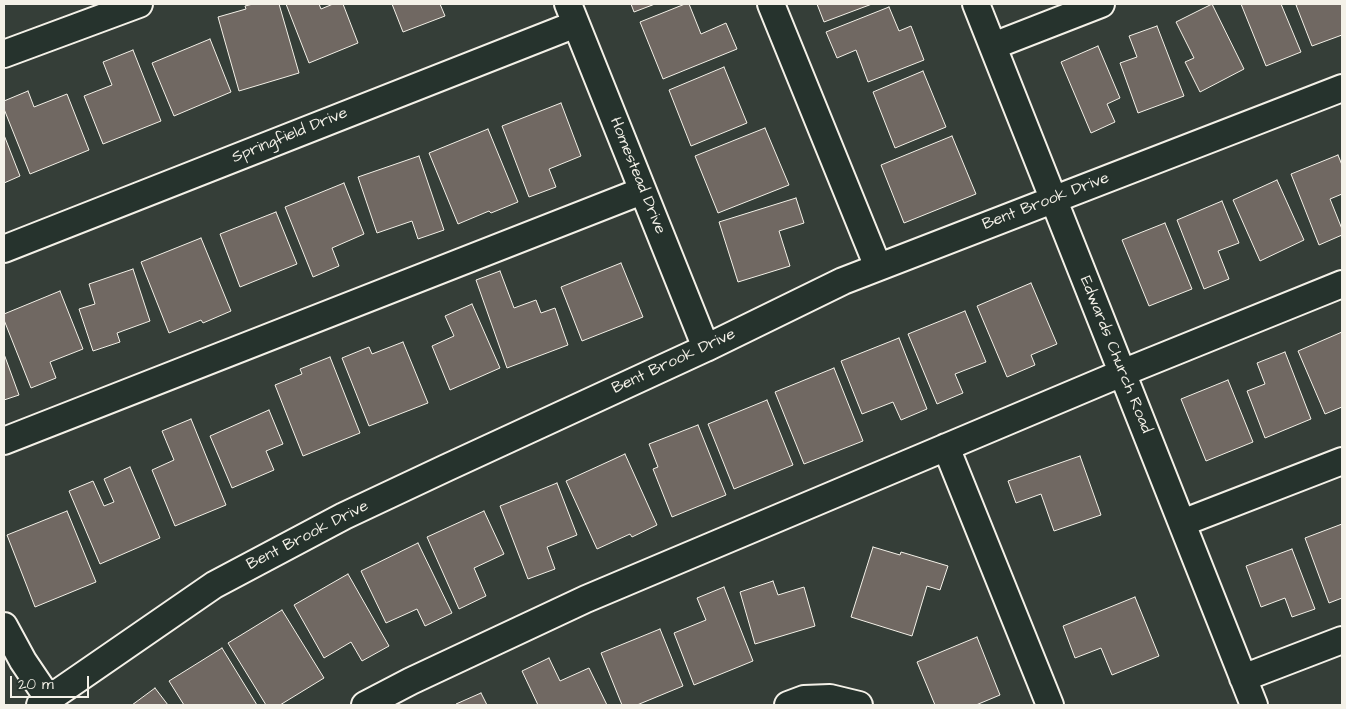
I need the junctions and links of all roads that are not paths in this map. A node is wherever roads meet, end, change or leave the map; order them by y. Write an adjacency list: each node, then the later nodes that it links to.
1 (139, 4): 7 (street)
2 (771, 4): 12 (street)
3 (976, 4): 6 (street, Edwards Church Road)
4 (1100, 4): 6 (street)
5 (572, 14): 9 (street, Homestead Drive); 11 (street, Springfield Drive)
6 (993, 46): 10 (street, Edwards Church Road)
7 (4, 54)
8 (1342, 88): 10 (street, Bent Brook Drive)
9 (642, 191): 14 (street, Homestead Drive); 16 (street)
10 (1053, 199): 12 (street, Bent Brook Drive); 15 (street, Edwards Church Road)
11 (4, 249)
12 (878, 267): 14 (street, Bent Brook Drive)
13 (1342, 284): 15 (street)
14 (706, 348): 23 (street, Bent Brook Drive)
15 (1122, 372): 17 (street); 19 (street, Edwards Church Road)
16 (4, 441)
17 (946, 447): 24 (street); 27 (street)
18 (1342, 461): 19 (street)
19 (1182, 523): 22 (street, Edwards Church Road)
20 (4, 626): 23 (street)
21 (1342, 640): 22 (street)
22 (1244, 678): 28 (street, Edwards Church Road)
23 (44, 702)
24 (365, 705)
25 (788, 705): 26 (street)
26 (858, 705)
27 (1050, 705)
28 (1254, 705)

